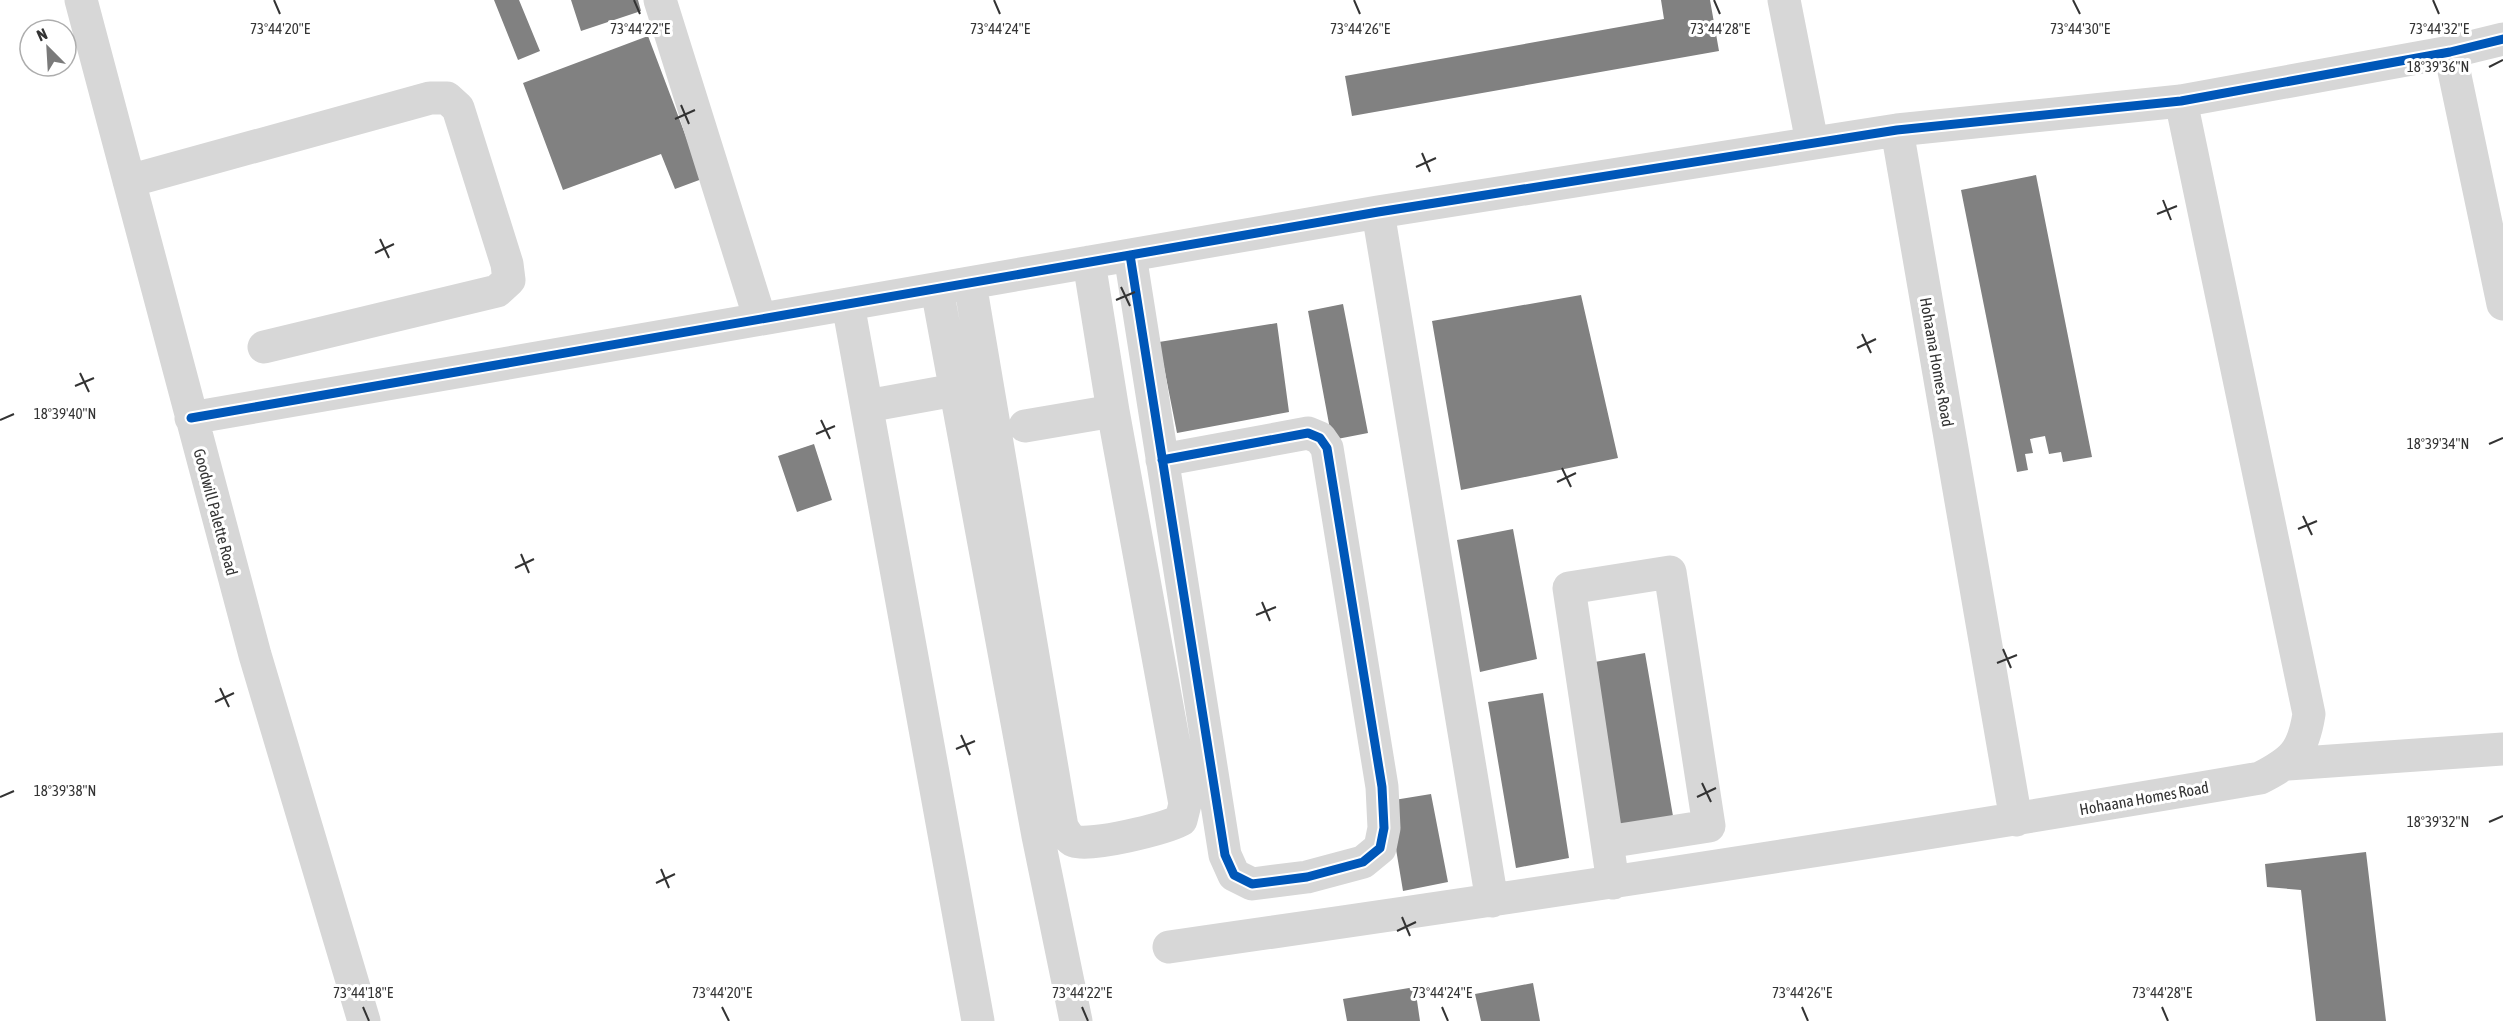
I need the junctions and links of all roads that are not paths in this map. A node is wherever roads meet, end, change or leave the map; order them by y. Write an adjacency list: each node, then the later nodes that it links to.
1 (81, 0): 9 (street, Goodwill Palette Road)
2 (660, 0): 17 (street)
3 (1784, 0): 8 (street)
4 (2503, 39): 5 (street)
5 (2451, 52): 6 (street); 16 (street)
6 (2181, 101): 7 (street); 26 (street)
7 (1897, 130): 8 (street); 27 (street, Hohaana Homes Road)
8 (1812, 142): 10 (street)
9 (129, 181): 18 (street); 22 (street, Goodwill Palette Road)
10 (1378, 212): 11 (street); 30 (street)
11 (1130, 255): 12 (street); 24 (street)
12 (1089, 262): 13 (street); 21 (street)
13 (970, 283): 14 (street); 21 (street)
14 (936, 289): 15 (street); 19 (street)
15 (848, 304): 17 (street); 20 (street)
16 (2503, 304)
17 (760, 319): 22 (street)
18 (264, 347)
19 (955, 390): 20 (street); 34 (street)
20 (867, 406): 33 (street)
21 (1113, 411): 23 (street)
22 (191, 418): 32 (street, Goodwill Palette Road)
23 (1025, 426)
24 (1162, 460): 24 (street)
25 (2503, 749): 26 (street)
26 (2288, 764): 27 (street, Hohaana Homes Road)
27 (2016, 819): 29 (street)
28 (1607, 842): 28 (street); 29 (street)
29 (1614, 883): 30 (street)
30 (1492, 901): 31 (street)
31 (1169, 947)
32 (364, 1021)
33 (978, 1021)
34 (1076, 1021)

